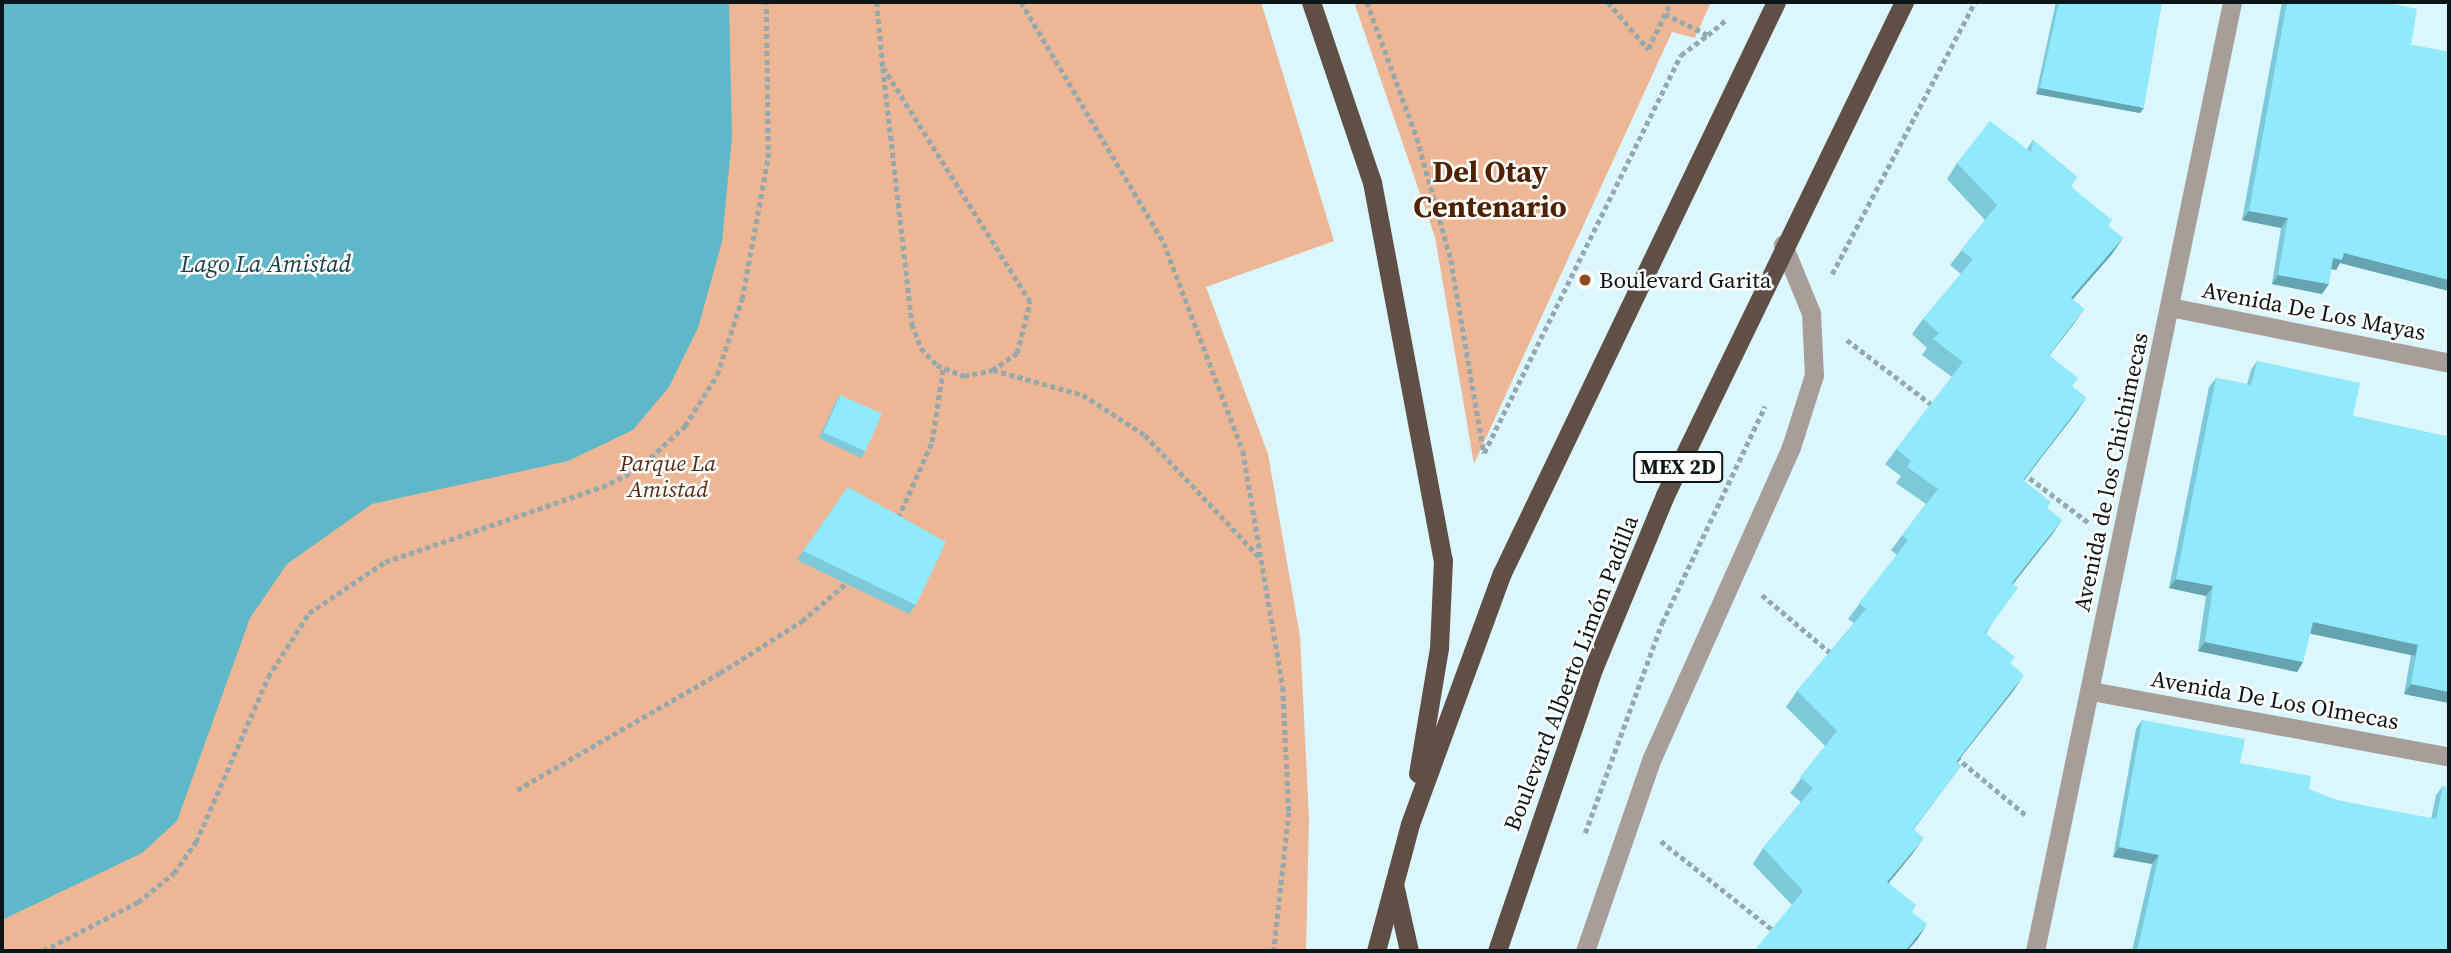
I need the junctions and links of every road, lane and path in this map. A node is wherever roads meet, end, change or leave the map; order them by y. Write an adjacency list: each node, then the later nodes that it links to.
1 (766, 2): 38 (path)
2 (877, 2): 14 (path)
3 (1021, 2): 25 (path)
4 (1311, 2): 34 (highway)
5 (1367, 2): 13 (path)
6 (1608, 2): 11 (path)
7 (1671, 2): 11 (path)
8 (1776, 2): 34 (highway)
9 (1904, 2): 15 (highway, Boulevard Alberto Limón Padilla / MEX 2D)
10 (2232, 2): 16 (street, Avenida de los Chichimecas)
11 (1665, 14): 13 (path)
12 (1733, 14): 13 (path)
13 (1708, 34)
14 (883, 68): 19 (path); 20 (path)
15 (1783, 245): 17 (street); 42 (highway, Boulevard Alberto Limón Padilla / MEX 2D)
16 (2169, 307): 18 (street, Avenida De Los Mayas); 24 (street, Avenida de los Chichimecas)
17 (1811, 313): 21 (path); 26 (street)
18 (2449, 363)
19 (943, 368): 20 (path); 23 (path)
20 (992, 370): 25 (path)
21 (1944, 413)
22 (2010, 463): 24 (path)
23 (896, 522)
24 (2120, 547): 29 (street, Avenida de los Chichimecas)
25 (1261, 559): 39 (path)
26 (1732, 570): 28 (path); 33 (street)
27 (859, 572): 32 (path)
28 (1837, 658)
29 (2091, 691): 31 (street, Avenida De Los Olmecas); 35 (street, Avenida de los Chichimecas)
30 (1953, 755): 35 (path)
31 (2449, 757)
32 (517, 790)
33 (1630, 817): 37 (path); 43 (street)
34 (1410, 824): 36 (highway)
35 (2058, 842): 44 (street, Avenida de los Chichimecas)
36 (1393, 880): 40 (highway); 41 (highway)
37 (1779, 934)
38 (43, 951)
39 (1274, 951)
40 (1376, 951)
41 (1409, 951)
42 (1497, 951)
43 (1585, 951)
44 (2035, 951)

